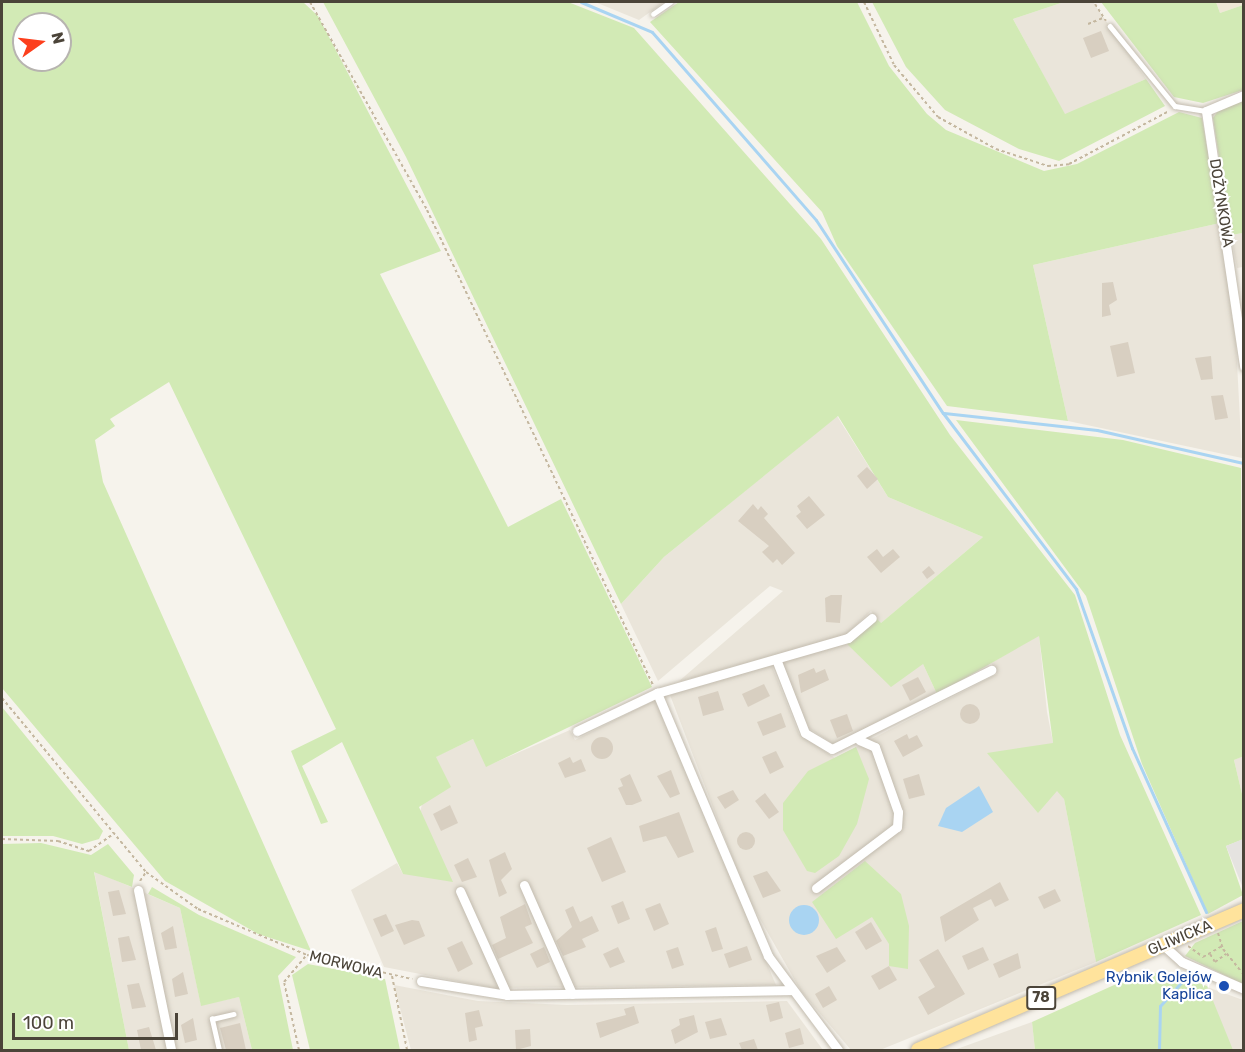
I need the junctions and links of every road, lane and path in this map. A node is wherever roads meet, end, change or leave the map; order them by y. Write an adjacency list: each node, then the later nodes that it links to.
1 (310, 2): 16 (path)
2 (670, 2): 5 (lane)
3 (864, 2): 10 (path)
4 (1095, 4): 6 (path)
5 (653, 14)
6 (1103, 18): 7 (path); 8 (path)
7 (1088, 24)
8 (1110, 26): 10 (lane)
9 (1244, 95): 11 (street)
10 (1175, 106): 11 (lane)
11 (1206, 111): 12 (street, DOŻYNKOWA)
12 (1244, 366)
13 (872, 618): 14 (street)
14 (776, 660): 16 (street); 19 (street)
15 (991, 670): 19 (street)
16 (657, 693): 18 (street); 38 (street)
17 (2, 698): 20 (path, MORWOWA)
18 (578, 731)
19 (859, 740): 23 (street)
20 (113, 834): 21 (path); 33 (path, MORWOWA)
21 (2, 839)
22 (524, 885): 39 (street)
23 (816, 888)
24 (138, 890): 43 (street)
25 (460, 891): 40 (street)
26 (1244, 910): 29 (main road, GLIWICKA / 78)
27 (1217, 930): 30 (path)
28 (1187, 944): 31 (path)
29 (1163, 945): 37 (street); 42 (main road, GLIWICKA / 78)
30 (1222, 946): 31 (path); 32 (path)
31 (1210, 954): 32 (path)
32 (1227, 954): 34 (path)
33 (307, 955): 35 (path, MORWOWA); 45 (path)
34 (1244, 975)
35 (392, 976): 36 (path, MORWOWA); 46 (path)
36 (421, 981): 40 (street)
37 (1244, 989)
38 (792, 990): 39 (street); 47 (street)
39 (572, 994): 40 (street)
40 (507, 995)
41 (233, 1014): 44 (lane)
42 (926, 1049)
43 (171, 1050)
44 (219, 1050)
45 (299, 1050)
46 (407, 1050)
47 (838, 1050)

